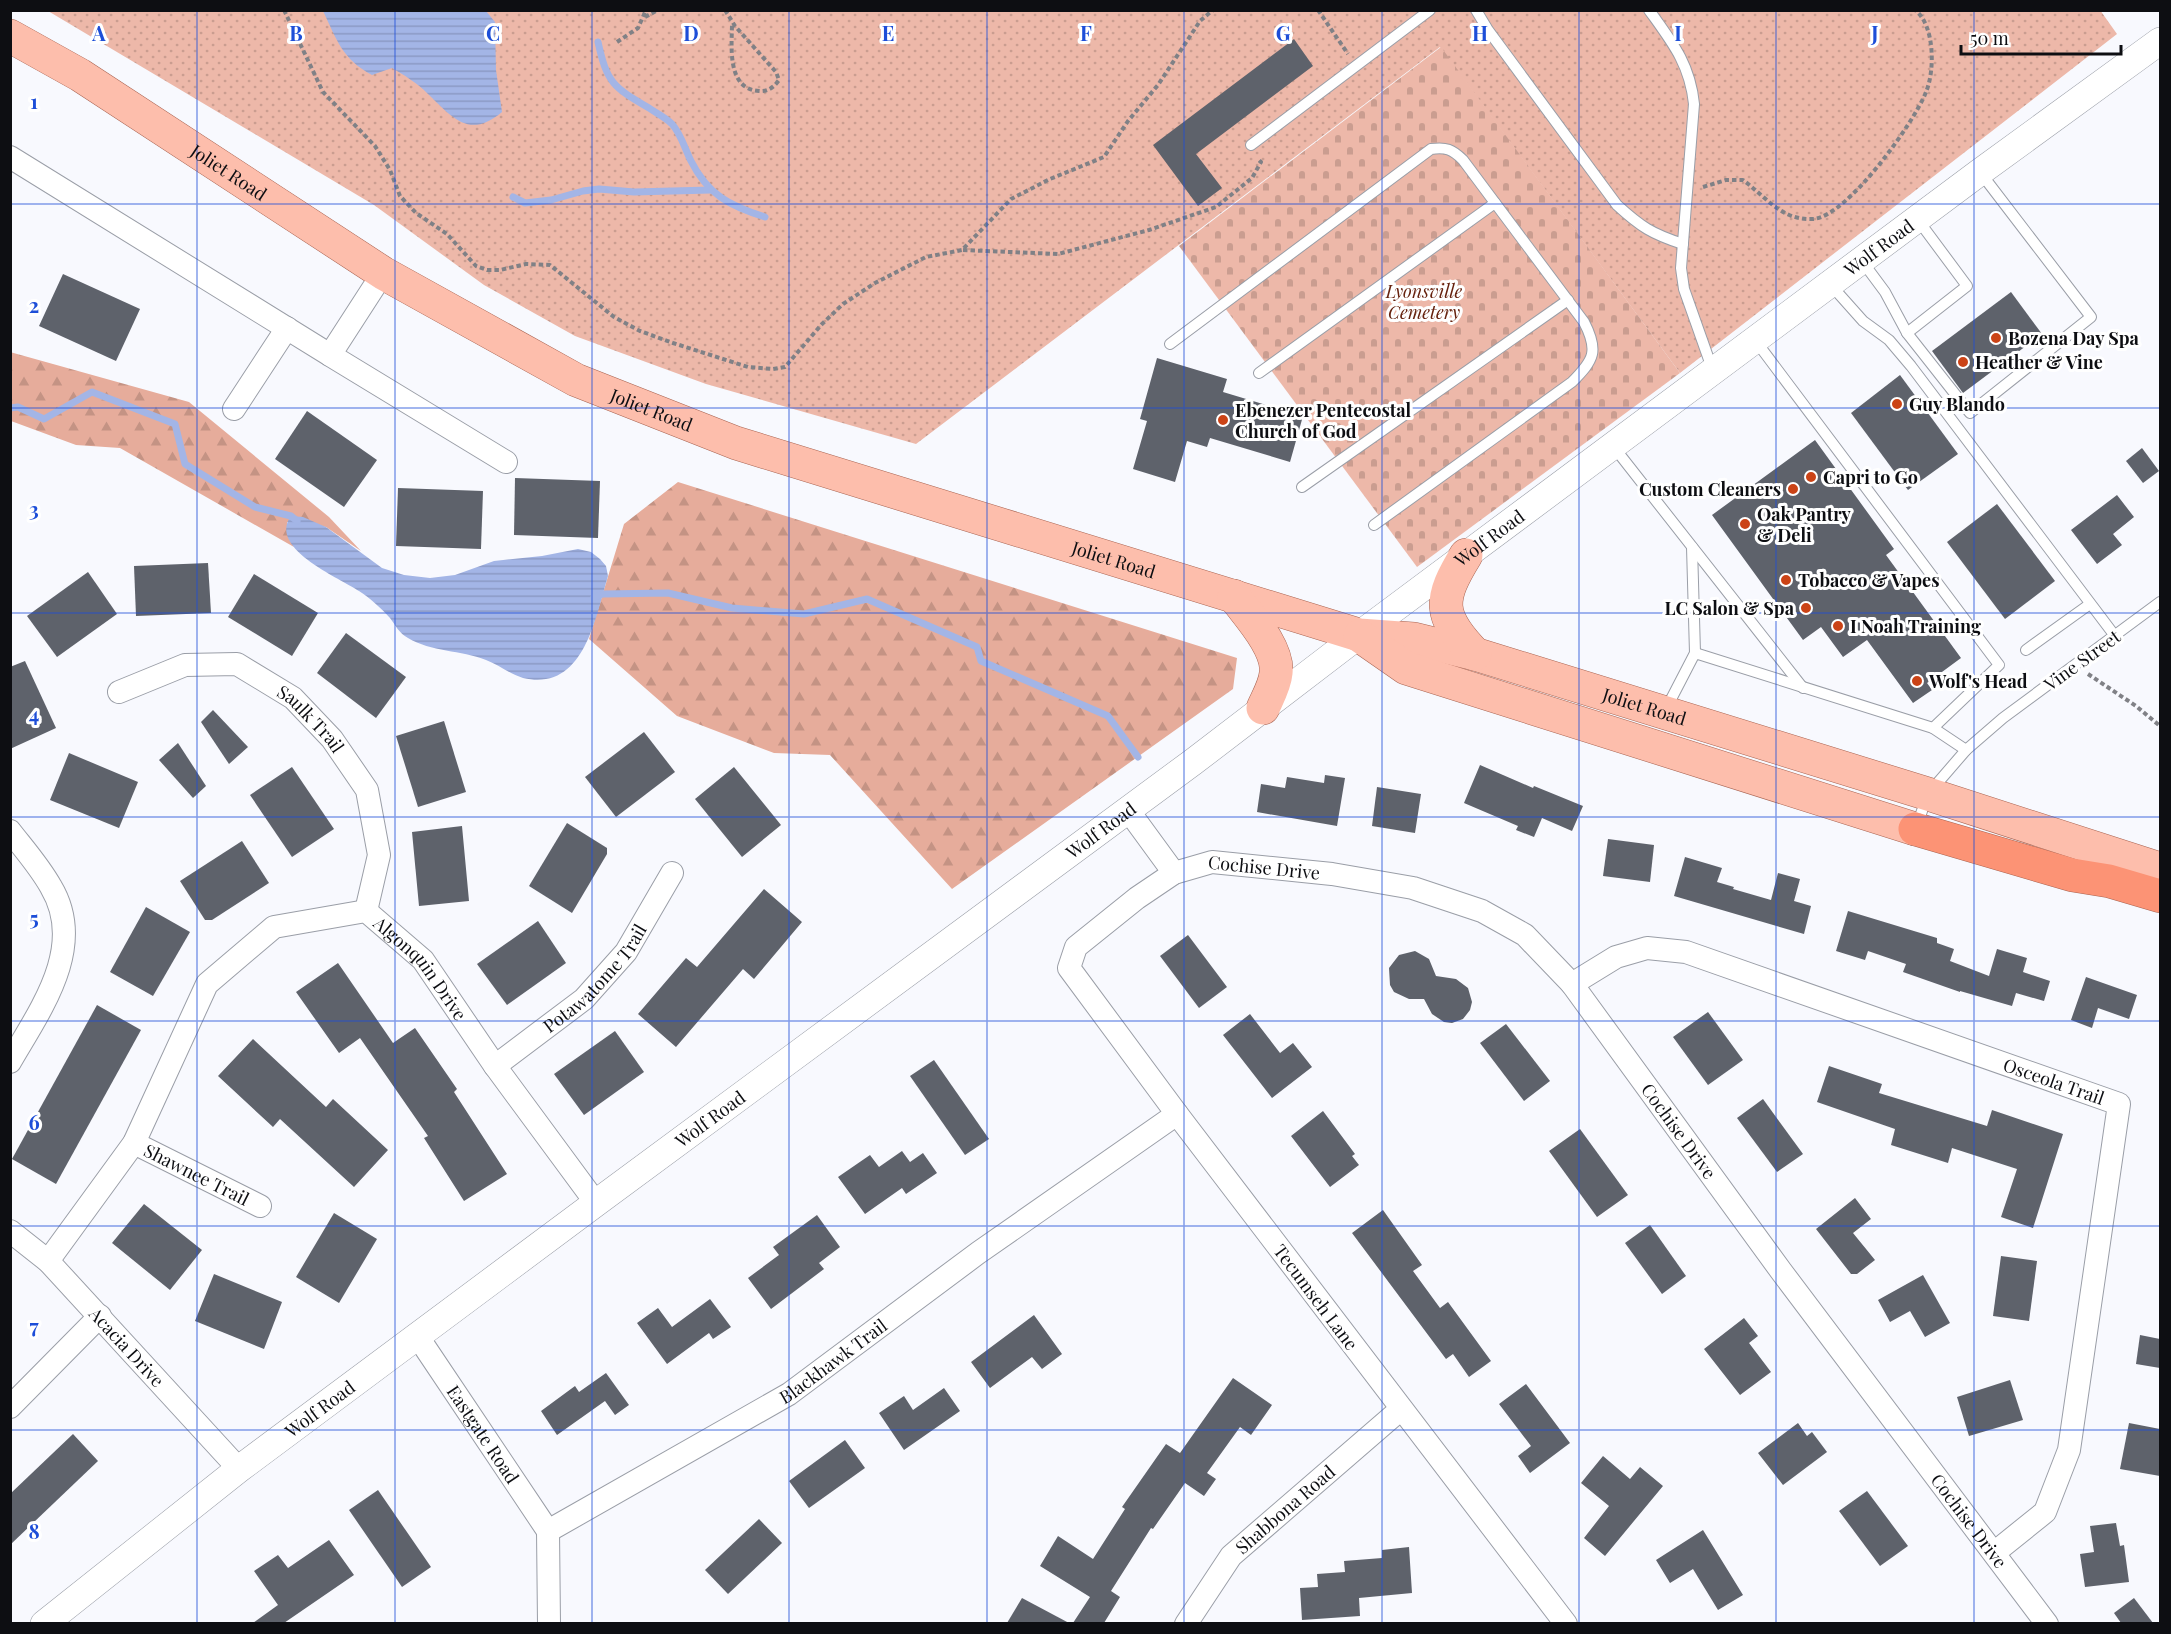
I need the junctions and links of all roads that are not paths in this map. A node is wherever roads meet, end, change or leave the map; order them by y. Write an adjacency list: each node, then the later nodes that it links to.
1 (1430, 10): 6 (lane)
2 (1476, 10): 11 (lane)
3 (1649, 10): 11 (lane)
4 (10, 36): 13 (main road, Joliet Road)
5 (2160, 41): 8 (street, Wolf Road)
6 (1251, 145)
7 (10, 157): 16 (street)
8 (1980, 172): 10 (street, Wolf Road); 17 (lane)
9 (1495, 203): 15 (lane); 19 (lane); 22 (lane)
10 (1917, 219): 12 (street, Wolf Road); 17 (lane)
11 (1683, 244): 21 (lane)
12 (1862, 261): 14 (street, Wolf Road); 17 (lane)
13 (383, 273): 20 (street); 30 (main road, Joliet Road)
14 (1830, 284): 18 (street, Wolf Road); 32 (lane)
15 (1568, 300): 26 (lane); 27 (lane)
16 (287, 328): 20 (street); 23 (street)
17 (1907, 333)
18 (1755, 340): 21 (street, Wolf Road); 42 (lane)
19 (1170, 344)
20 (330, 355): 25 (street)
21 (1713, 371): 24 (street, Wolf Road)
22 (1259, 373)
23 (234, 410)
24 (1613, 446): 28 (lane); 29 (street, Wolf Road)
25 (506, 462)
26 (1302, 487)
27 (1374, 525)
28 (1692, 547): 36 (lane); 38 (lane)
29 (1466, 555): 33 (street, Wolf Road); 37 (main road)
30 (1234, 596): 33 (main road, Joliet Road); 40 (main road)
31 (2160, 602): 34 (lane, Vine Street)
32 (2090, 604): 34 (lane); 35 (lane)
33 (1359, 634): 37 (main road, Joliet Road); 40 (street, Wolf Road); 46 (main road, Joliet Road)
34 (2115, 636): 43 (lane, Vine Street)
35 (2026, 650)
36 (1695, 653): 38 (lane); 41 (lane)
37 (1475, 654): 41 (main road, Joliet Road)
38 (1803, 688): 42 (lane)
39 (119, 692): 54 (street, Saulk Trail)
40 (1263, 708): 45 (street, Wolf Road)
41 (1664, 712): 44 (main road, Joliet Road)
42 (1933, 728): 43 (lane)
43 (1966, 750): 44 (lane, Vine Street)
44 (1928, 794): 46 (lane); 48 (main road, Joliet Road)
45 (1128, 810): 50 (street); 61 (street, Wolf Road)
46 (1915, 829): 51 (highway, Joliet Road)
47 (10, 831): 57 (street)
48 (2160, 868)
49 (672, 873): 58 (street, Potawatome Trail)
50 (1174, 873): 55 (street, Cochise Drive); 56 (street, Cochise Drive)
51 (2072, 875): 52 (highway, Joliet Road); 53 (highway)
52 (2160, 896)
53 (2160, 908)
54 (366, 911): 58 (street, Algonquin Drive); 60 (street, Algonquin Drive)
55 (1069, 968): 59 (street, Tecumseh Lane)
56 (1572, 984): 71 (street, Cochise Drive); 71 (street, Osceola Trail)
57 (10, 1062)
58 (495, 1066): 61 (street, Algonquin Drive)
59 (1177, 1114): 68 (street, Tecumseh Lane); 70 (street, Blackhawk Trail)
60 (134, 1143): 62 (street, Shawnee Trail); 64 (street, Algonquin Drive)
61 (596, 1203): 66 (street, Wolf Road)
62 (260, 1206)
63 (10, 1231): 64 (street, Acacia Drive)
64 (48, 1261): 65 (street, Acacia Drive)
65 (100, 1316): 67 (street); 69 (street, Acacia Drive)
66 (418, 1337): 69 (street, Wolf Road); 70 (street, Eastgate Road)
67 (10, 1407)
68 (1401, 1409): 74 (street, Shabbona Road); 75 (street, Tecumseh Lane)
69 (239, 1469): 72 (street, Wolf Road)
70 (548, 1531): 73 (street)
71 (1994, 1553): 76 (street, Cochise Drive)
72 (44, 1623)
73 (549, 1623)
74 (1186, 1623)
75 (1566, 1623)
76 (2047, 1623)

